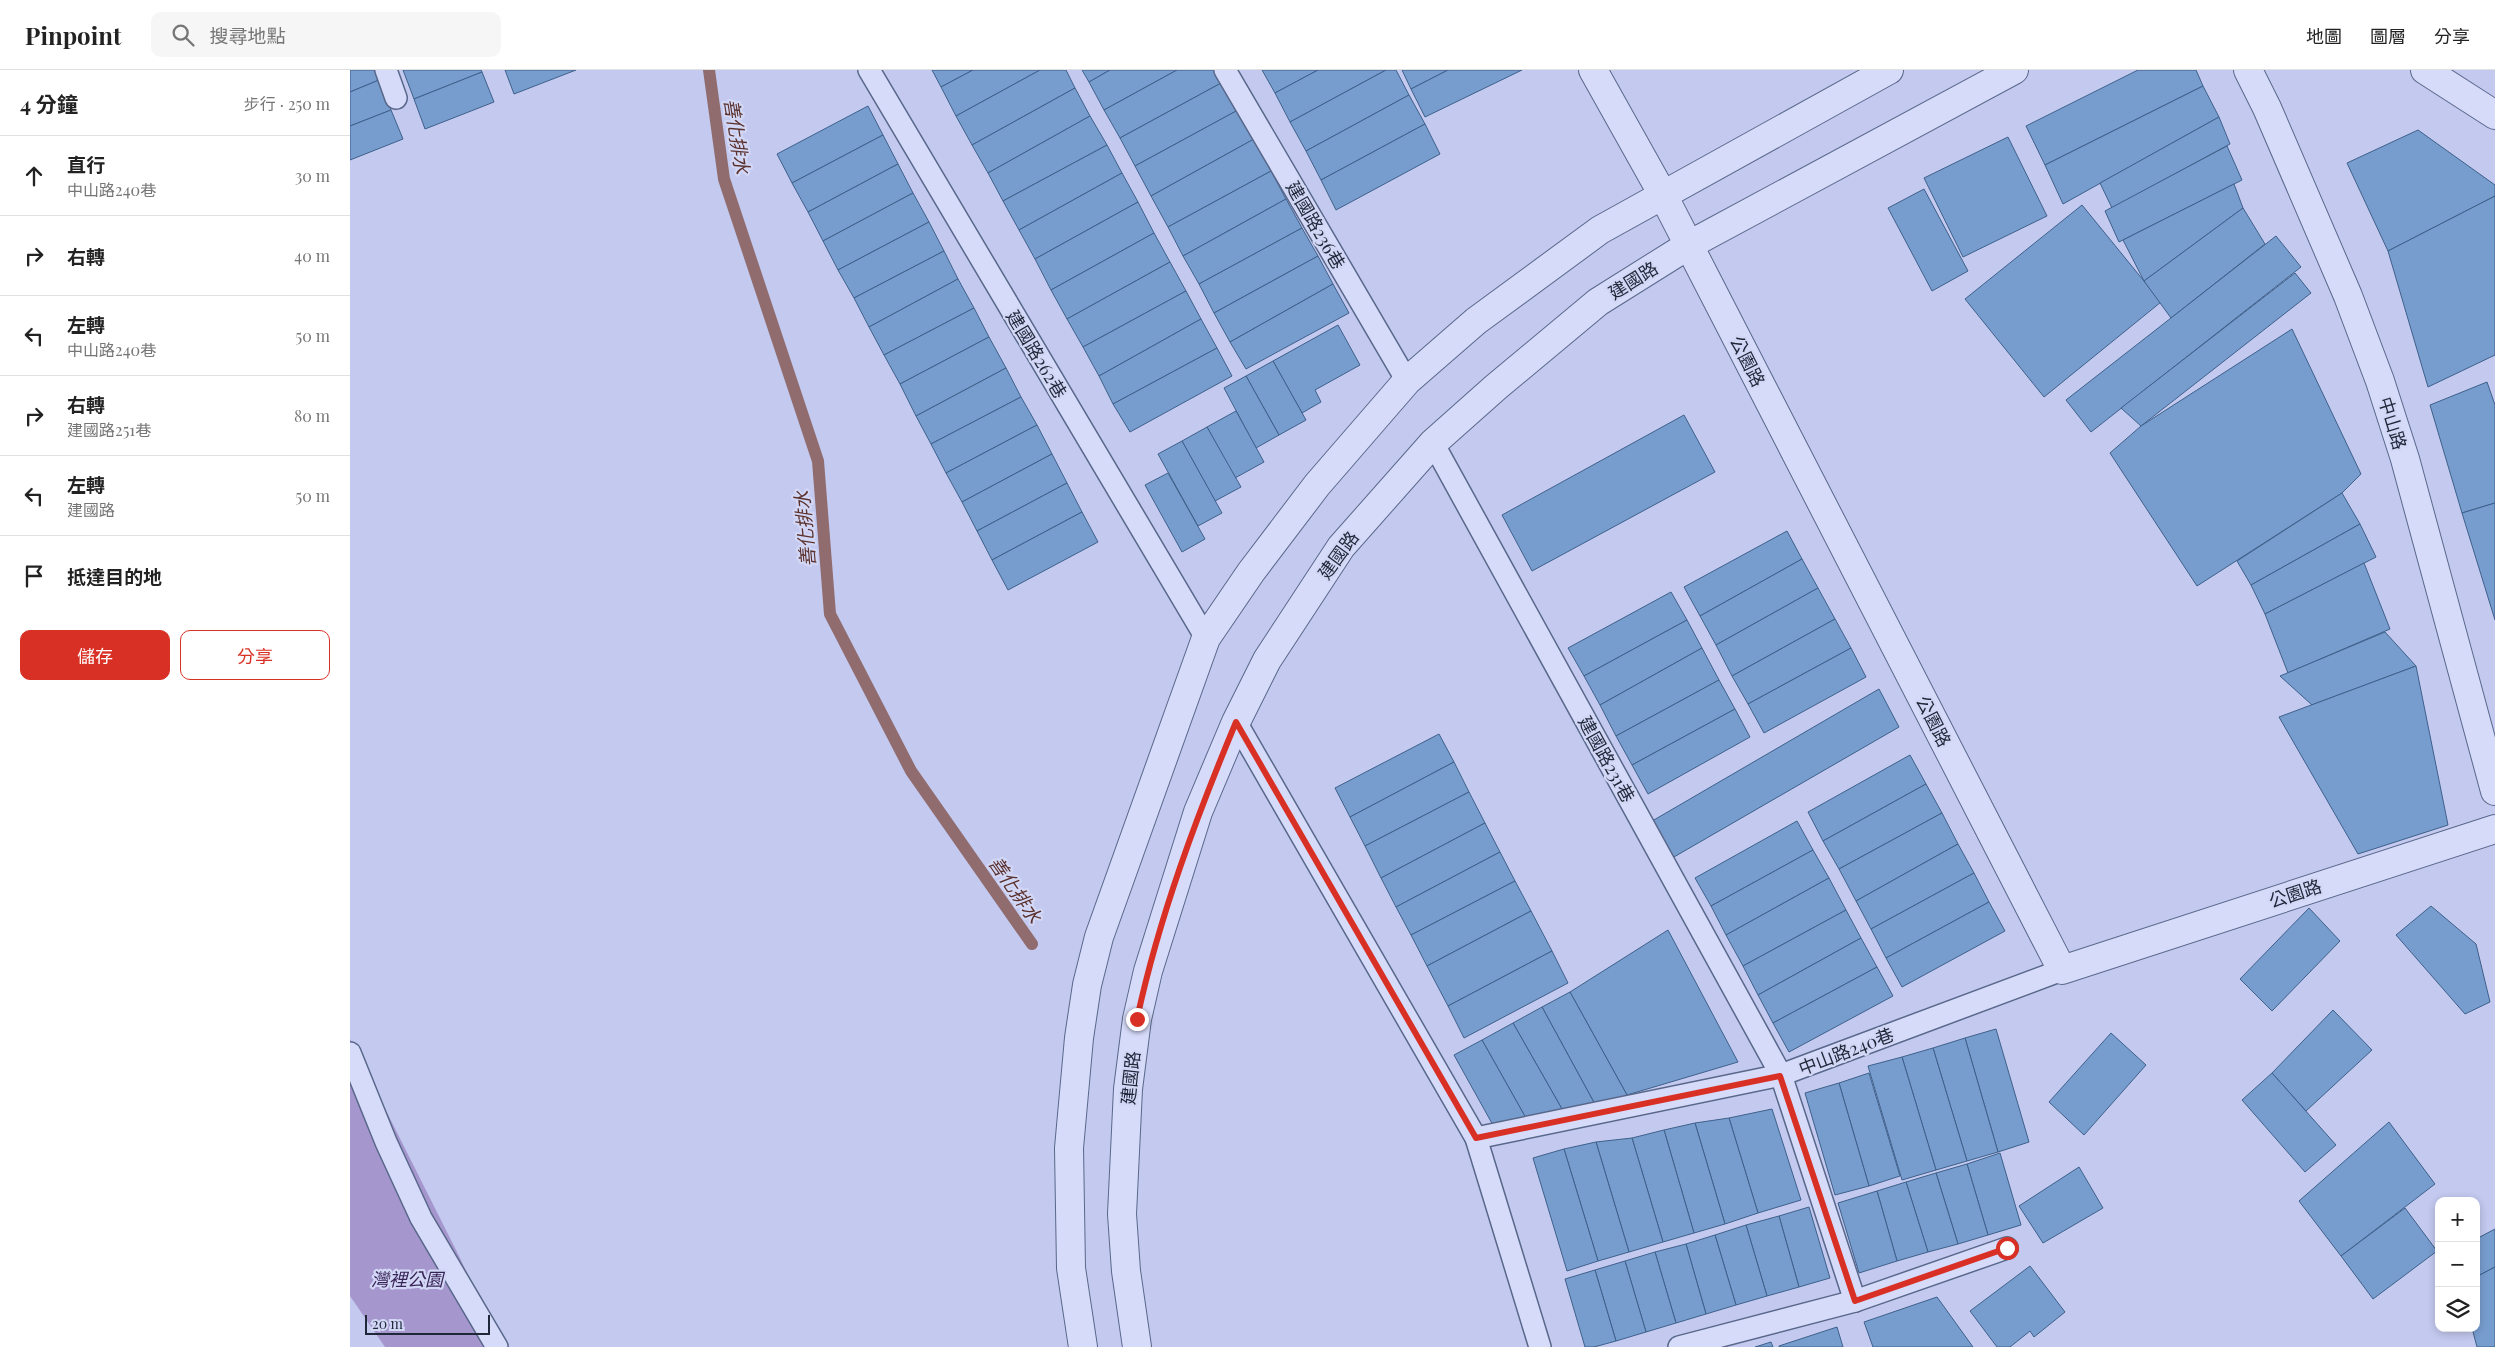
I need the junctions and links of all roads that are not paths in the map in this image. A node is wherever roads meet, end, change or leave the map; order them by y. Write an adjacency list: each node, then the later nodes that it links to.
1 (386, 70): 9 (lane)
2 (869, 70): 15 (lane, 建國路262巷)
3 (1225, 70): 13 (lane, 建國路236巷)
4 (1594, 70): 11 (street, 公園路)
5 (1888, 70): 11 (street)
6 (2014, 70): 12 (street, 建國路)
7 (2248, 70): 17 (street, 中山路)
8 (2425, 70): 10 (street)
9 (396, 98)
10 (2495, 115)
11 (1663, 195): 12 (street, 公園路); 13 (street)
12 (1688, 245): 14 (street, 建國路); 19 (street, 公園路)
13 (1407, 381): 15 (street)
14 (1433, 443): 16 (street, 建國路); 21 (lane, 建國路231巷)
15 (1206, 638): 26 (street)
16 (1236, 722): 22 (lane); 27 (street, 建國路)
17 (2495, 791)
18 (2495, 829): 19 (street, 公園路)
19 (2062, 970): 21 (lane, 中山路240巷)
20 (350, 1052): 25 (lane)
21 (1780, 1076): 22 (lane, 中山路240巷); 24 (lane, 建國路231巷)
22 (1476, 1138): 28 (lane)
23 (2007, 1248): 24 (lane)
24 (1855, 1301): 29 (lane)
25 (497, 1347)
26 (1082, 1347)
27 (1137, 1347)
28 (1540, 1347)
29 (1678, 1347)

